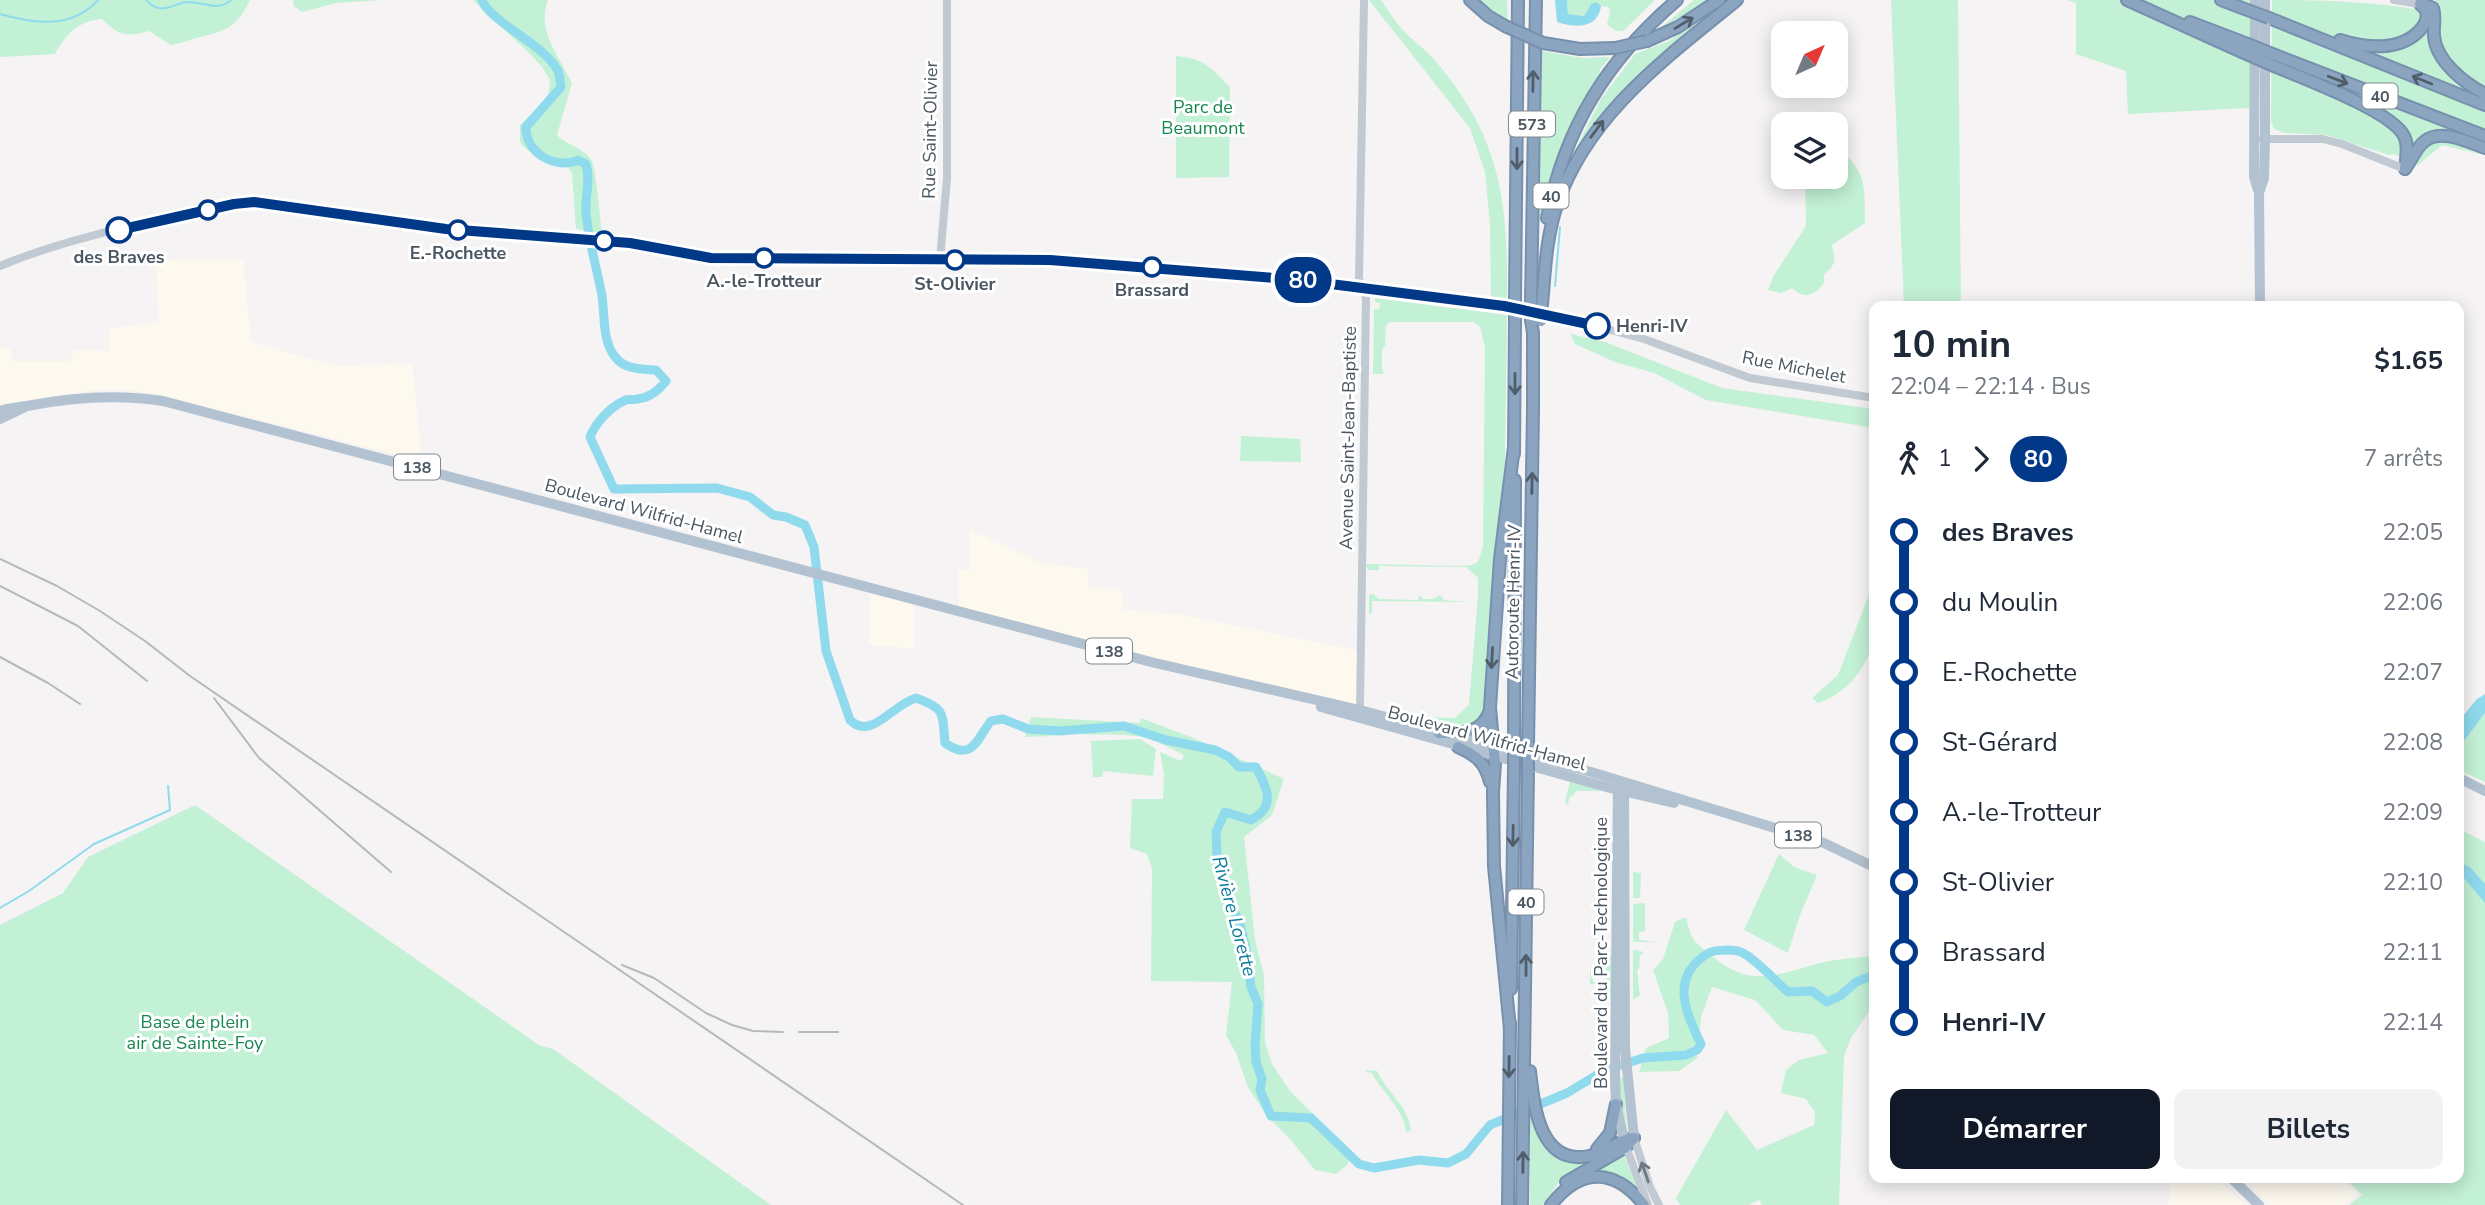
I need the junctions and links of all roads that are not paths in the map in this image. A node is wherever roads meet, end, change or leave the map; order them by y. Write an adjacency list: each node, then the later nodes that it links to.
1 (947, 0): 27 (street, Rue Saint-Olivier)
2 (1364, 0): 29 (street, Avenue Saint-Jean-Baptiste)
3 (1470, 0): 7 (highway, one-way to 7, bridge)
4 (1518, 0): 38 (highway, Autoroute Henri-IV / 40, one-way to 38, bridge)
5 (1536, 0): 31 (highway, 573, one-way to 5)
6 (1677, 0): 31 (highway, 40)
7 (1719, 0)
8 (1737, 0): 31 (highway, one-way to 8)
9 (2117, 0): 17 (highway)
10 (2127, 0): 17 (highway)
11 (2135, 0): 19 (highway, 40)
12 (2221, 0): 18 (highway, 40, bridge)
13 (2255, 0): 24 (main road)
14 (2265, 0): 24 (main road)
15 (2394, 0): 16 (street)
16 (2420, 4): 18 (highway); 21 (highway)
17 (2161, 17): 19 (highway)
18 (2269, 18): 22 (highway, 40, one-way to 18)
19 (2244, 48): 20 (highway, 40, bridge)
20 (2275, 61): 23 (highway, 40, one-way to 23); 26 (highway)
21 (2485, 94)
22 (2485, 105)
23 (2485, 136)
24 (2260, 139): 26 (street); 30 (main road)
25 (2485, 148): 26 (highway)
26 (2405, 169)
27 (940, 260): 28 (street, Rue Michelet); 29 (street, Rue Michelet)
28 (0, 266)
29 (1363, 288): 33 (street, Rue Michelet); 41 (street, Avenue Saint-Jean-Baptiste)
30 (2260, 301)
31 (1537, 304): 32 (highway, bridge)
32 (1536, 321): 35 (highway); 35 (highway, Autoroute Henri-IV / 40)
33 (1869, 397)
34 (26, 406): 36 (main road, Boulevard Wilfrid-Hamel / 138); 37 (main road, Boulevard Wilfrid-Hamel); 39 (main road, Boulevard Wilfrid-Hamel / 138)
35 (1533, 409): 54 (highway, Autoroute Henri-IV / 40, one-way to 35, bridge)
36 (0, 411)
37 (0, 419)
38 (1514, 447): 40 (highway, one-way to 40); 53 (highway, Autoroute Henri-IV / 40, one-way to 53, bridge)
39 (1250, 686): 41 (main road, Boulevard Wilfrid-Hamel / 138); 43 (main road, Boulevard Wilfrid-Hamel / 138)
40 (1490, 707): 42 (highway); 44 (highway)
41 (1360, 710): 42 (main road, Boulevard Wilfrid-Hamel / 138)
42 (1439, 733): 44 (main road, Boulevard Wilfrid-Hamel / 138)
43 (1458, 747): 44 (main road, Boulevard Wilfrid-Hamel / 138); 48 (highway)
44 (1494, 751): 46 (main road, Boulevard Wilfrid-Hamel / 138); 48 (highway)
45 (2464, 780): 47 (main road)
46 (1621, 786): 49 (main road, Boulevard Wilfrid-Hamel / 138); 50 (main road, Boulevard Wilfrid-Hamel / 138); 51 (main road, Boulevard du Parc-Technologique); 55 (main road, Boulevard du Parc-Technologique)
47 (2485, 791)
48 (1493, 792): 53 (highway)
49 (1640, 795): 50 (main road, Boulevard Wilfrid-Hamel / 138); 51 (main road, Boulevard du Parc-Technologique)
50 (1717, 811): 52 (main road, Boulevard Wilfrid-Hamel / 138)
51 (1625, 821): 56 (main road, Boulevard du Parc-Technologique)
52 (1869, 865)
53 (1510, 1028): 59 (highway, Autoroute Henri-IV / 40, one-way to 59)
54 (1528, 1097): 57 (highway); 60 (highway, Autoroute Henri-IV / 40, one-way to 54)
55 (1616, 1104): 56 (main road, Boulevard du Parc-Technologique); 57 (highway)
56 (1628, 1141): 57 (highway); 61 (highway); 62 (street, Boulevard du Parc-Technologique); 63 (street, Boulevard du Parc-Technologique, one-way to 56)
57 (1582, 1156)
58 (2236, 1183): 64 (main road)
59 (1508, 1205)
60 (1522, 1205)
61 (1550, 1205): 62 (highway)
62 (1646, 1205)
63 (1658, 1205)
64 (2259, 1205)

